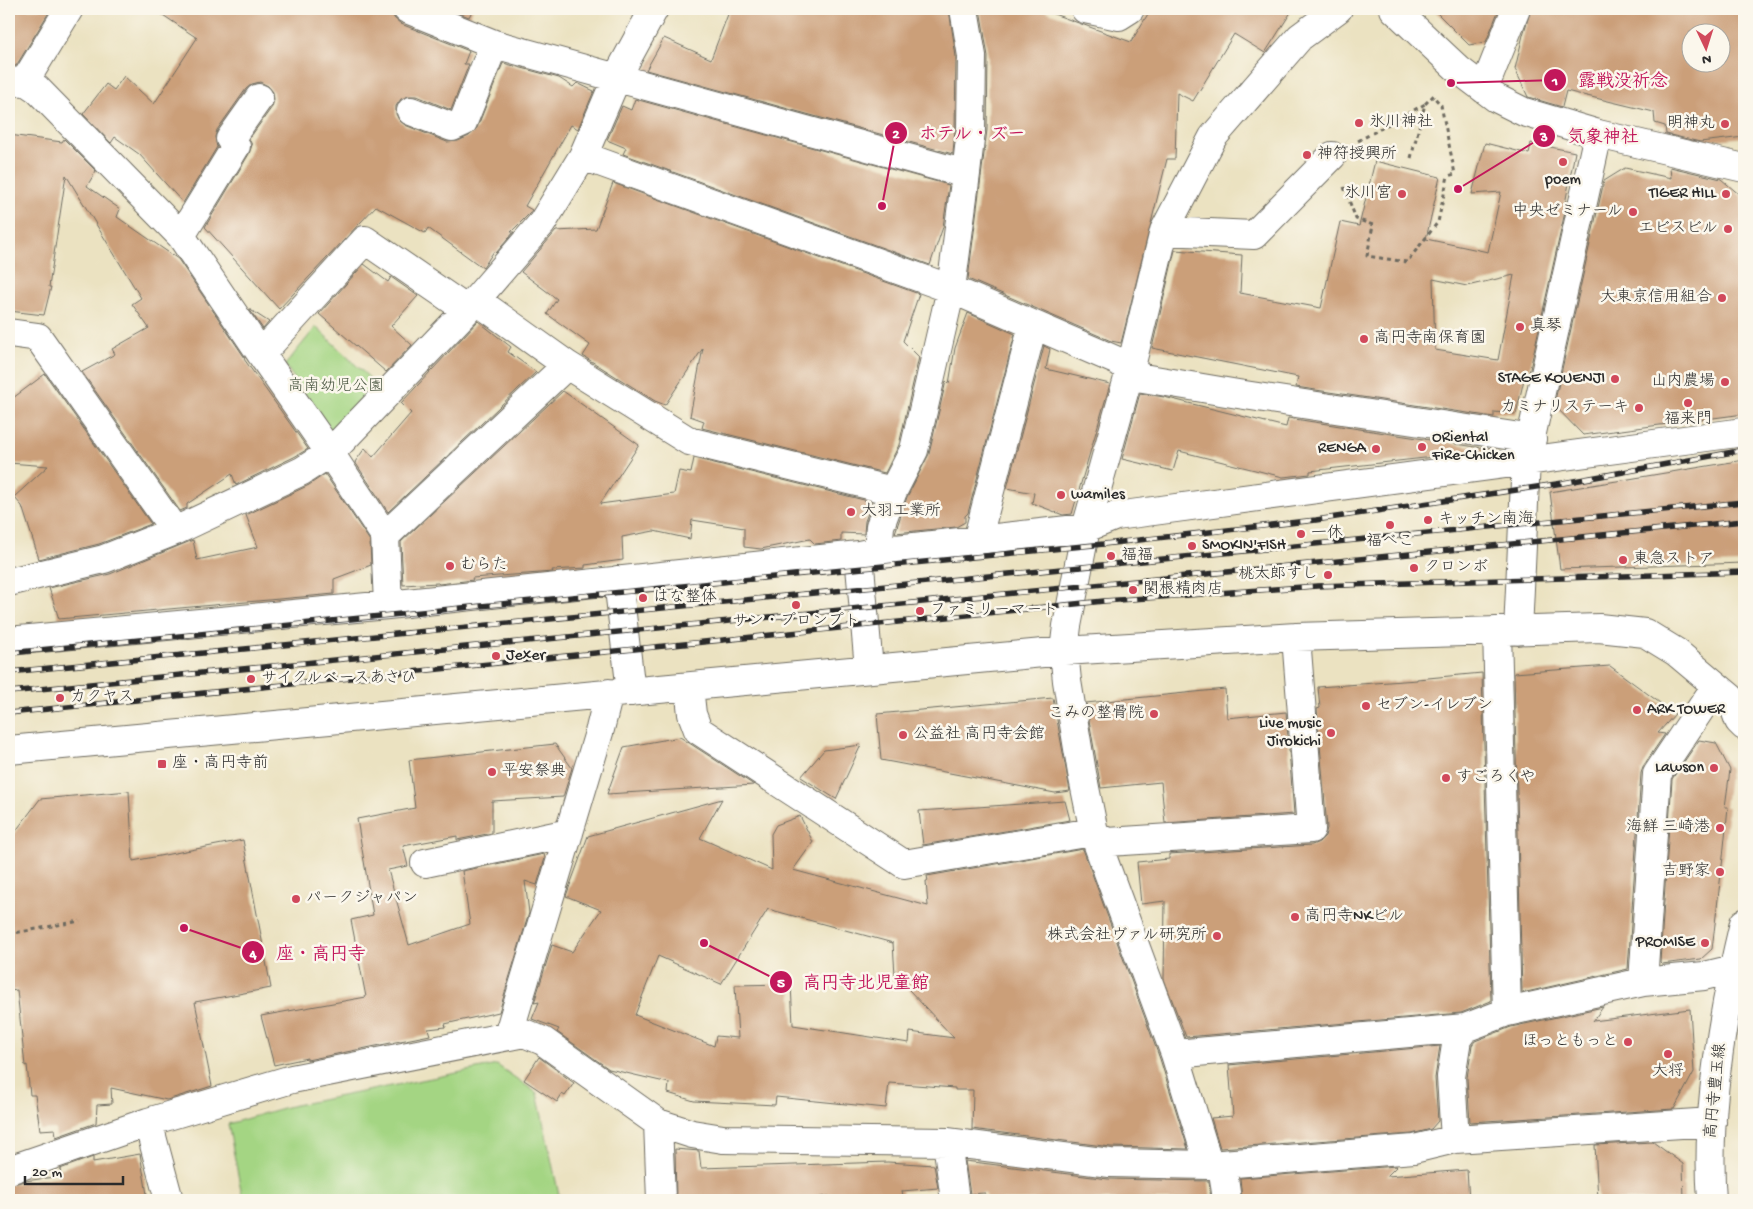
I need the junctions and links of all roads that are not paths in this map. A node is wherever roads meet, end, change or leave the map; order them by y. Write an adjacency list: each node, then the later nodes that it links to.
1 (69, 9): 12 (street)
2 (407, 9): 10 (street)
3 (654, 9): 11 (street)
4 (964, 9): 20 (street)
5 (1085, 9): 6 (street)
6 (1130, 9)
7 (1338, 9): 21 (street)
8 (1394, 9): 13 (street)
9 (1516, 9): 13 (street)
10 (494, 44): 11 (street); 15 (street)
11 (617, 78): 17 (street); 20 (street)
12 (17, 82): 22 (street)
13 (1484, 89): 16 (street)
14 (259, 98): 22 (street)
15 (411, 111)
16 (1598, 134): 19 (street); 31 (street)
17 (582, 156): 23 (street); 24 (street)
18 (1332, 156): 21 (street)
19 (1744, 168)
20 (966, 174): 23 (street)
21 (1164, 231): 29 (street)
22 (181, 236): 27 (street)
23 (951, 289): 25 (street); 33 (street)
24 (472, 305): 27 (street); 28 (street); 32 (street)
25 (1033, 325): 29 (street); 37 (street)
26 (9, 333): 35 (street)
27 (261, 354): 32 (street)
28 (566, 364): 33 (street); 36 (street)
29 (1130, 371): 31 (street); 34 (street)
30 (1744, 432): 31 (street)
31 (1529, 450): 34 (street); 42 (street)
32 (330, 453): 35 (street); 36 (street)
33 (894, 491): 38 (street)
34 (1086, 528): 37 (street); 45 (street)
35 (176, 531): 40 (street)
36 (385, 536): 41 (street)
37 (977, 541): 38 (street)
38 (868, 553): 39 (street); 46 (street)
39 (618, 580): 41 (street); 48 (street)
40 (9, 582)
41 (388, 605): 44 (street)
42 (1508, 631): 43 (street); 49 (street); 58 (street)
43 (1296, 637): 45 (street); 53 (street)
44 (9, 641)
45 (1064, 651): 46 (street); 53 (street)
46 (869, 669): 47 (street)
47 (689, 687): 48 (street); 53 (street)
48 (620, 693): 51 (street); 52 (street)
49 (1730, 694): 50 (street); 57 (street)
50 (1744, 726)
51 (9, 750)
52 (569, 833): 54 (street); 60 (street)
53 (1095, 837): 61 (street)
54 (426, 863)
55 (1744, 923): 56 (street, 高円寺豊玉線)
56 (1733, 969): 57 (street); 63 (street, 高円寺豊玉線)
57 (1643, 982): 58 (street)
58 (1507, 1012): 59 (street)
59 (1465, 1028): 61 (street); 65 (street)
60 (508, 1036): 62 (street); 64 (street)
61 (1175, 1054): 67 (street)
62 (148, 1122): 68 (street); 69 (street)
63 (1712, 1122): 65 (street); 73 (street, 高円寺豊玉線)
64 (658, 1123): 66 (street); 70 (street)
65 (1455, 1139): 67 (street)
66 (947, 1142): 67 (street); 71 (street)
67 (1215, 1164): 72 (street)
68 (9, 1170)
69 (169, 1200)
70 (661, 1200)
71 (955, 1200)
72 (1227, 1200)
73 (1712, 1200)

